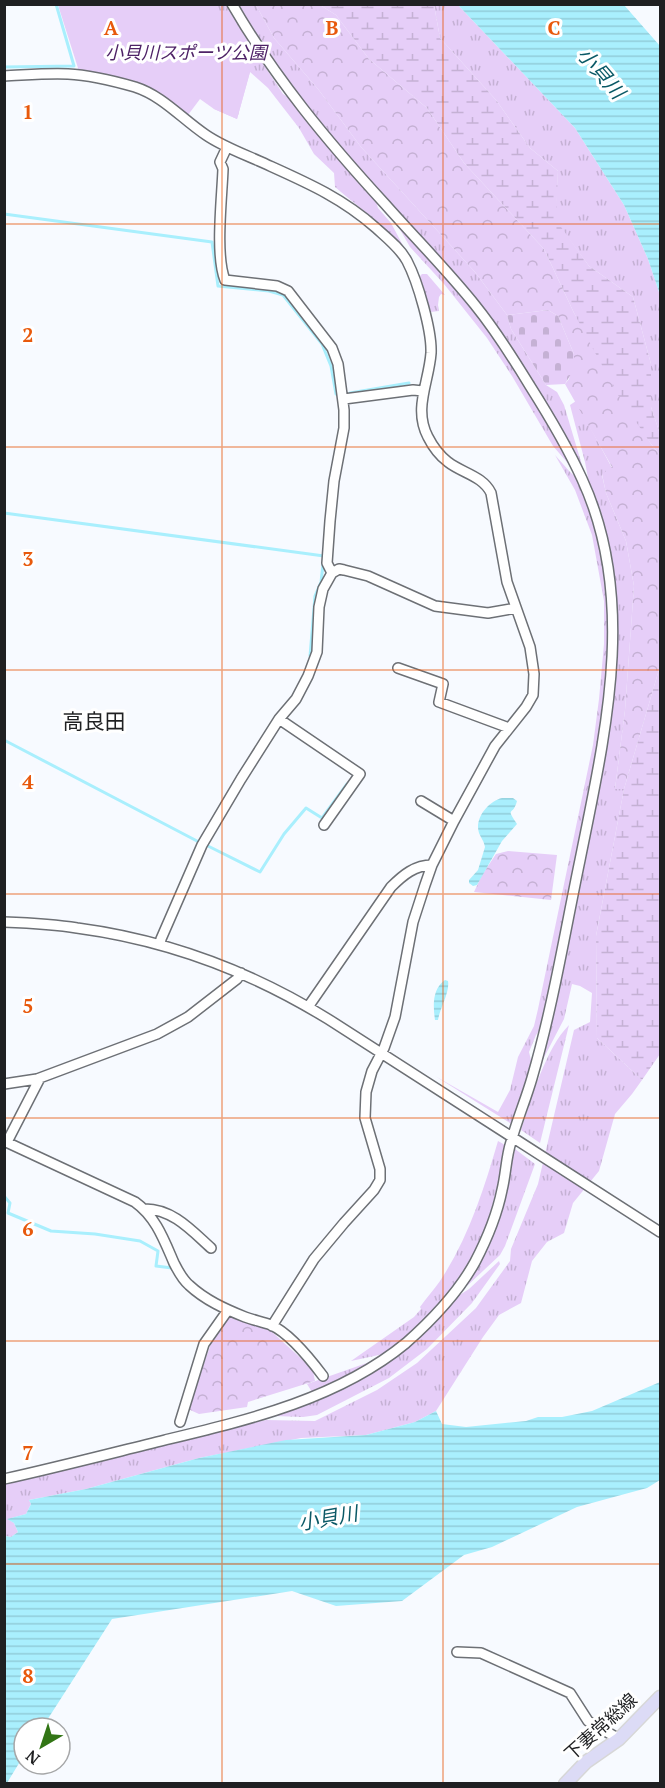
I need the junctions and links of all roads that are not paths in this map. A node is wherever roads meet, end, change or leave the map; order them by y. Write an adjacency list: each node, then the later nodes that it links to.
1 (232, 4): 22 (street)
2 (4, 76): 3 (street)
3 (226, 147): 4 (street); 5 (street)
4 (423, 390): 5 (street); 7 (street)
5 (344, 399): 6 (street)
6 (332, 573): 7 (street); 9 (street)
7 (516, 608): 10 (street)
8 (398, 668): 10 (street)
9 (279, 719): 13 (street); 16 (street)
10 (509, 728): 12 (street)
11 (421, 801): 12 (street)
12 (454, 821): 14 (street)
13 (324, 825)
14 (432, 866): 18 (street); 19 (street)
15 (4, 922): 16 (street)
16 (160, 945): 17 (street)
17 (241, 973): 18 (street); 20 (street)
18 (308, 1007): 19 (street)
19 (381, 1054): 22 (street); 28 (street)
20 (40, 1078): 21 (street); 23 (street)
21 (4, 1084)
22 (517, 1140): 25 (street); 31 (street)
23 (6, 1141): 24 (street)
24 (145, 1209): 26 (street); 27 (street)
25 (660, 1232)
26 (211, 1248)
27 (228, 1310): 28 (street); 30 (street)
28 (272, 1326): 29 (street)
29 (323, 1376)
30 (180, 1422)
31 (4, 1479)
32 (458, 1652): 34 (street)
33 (660, 1697): 34 (main road, 下妻常総線)
34 (619, 1739): 35 (main road, 下妻常総線)
35 (565, 1784)

